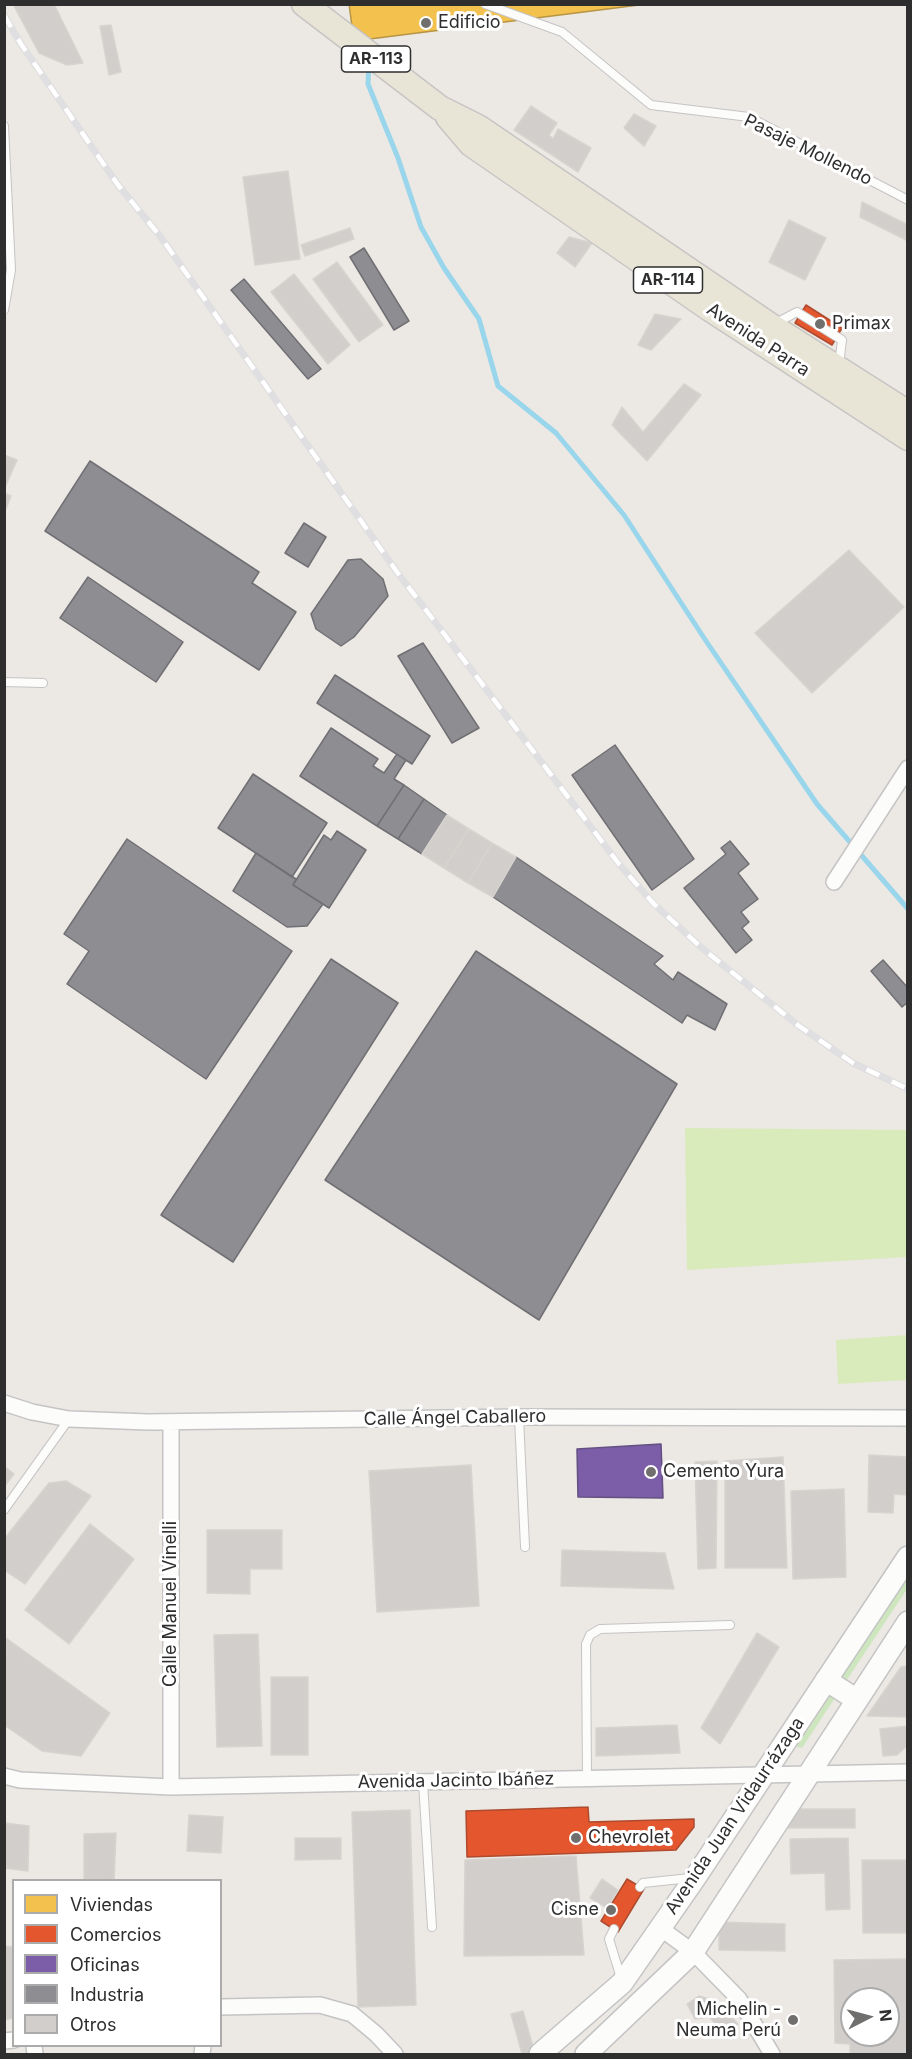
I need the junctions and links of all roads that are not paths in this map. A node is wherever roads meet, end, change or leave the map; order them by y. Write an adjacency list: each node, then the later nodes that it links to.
1 (485, 4): 5 (lane, Pasaje Mollendo)
2 (311, 9): 3 (main road, Avenida Parra / AR-113)
3 (438, 106): 7 (main road, Avenida Parra / AR-114); 7 (main road, Avenida Parra / AR-114)
4 (4, 126): 6 (lane)
5 (908, 200)
6 (4, 310)
7 (836, 379): 8 (main road, Avenida Parra / AR-114); 9 (main road, Avenida Parra / AR-114)
8 (908, 413)
9 (908, 438)
10 (4, 682): 11 (lane)
11 (43, 683)
12 (908, 768): 13 (street)
13 (834, 882)
14 (4, 1403): 17 (street, Calle Ángel Caballero)
15 (519, 1417): 16 (street, Calle Ángel Caballero); 18 (street, Calle Ángel Caballero); 20 (lane)
16 (908, 1418)
17 (69, 1419): 18 (street, Calle Ángel Caballero); 19 (lane)
18 (171, 1422): 32 (street, Calle Manuel Vinelli)
19 (4, 1510)
20 (525, 1547)
21 (908, 1557): 24 (main road, Avenida Juan Vidaurrázaga)
22 (908, 1623): 25 (main road, Avenida Juan Vidaurrázaga)
23 (730, 1625): 30 (lane)
24 (826, 1680): 25 (main road); 28 (main road, Avenida Juan Vidaurrázaga)
25 (857, 1700): 27 (main road, Avenida Juan Vidaurrázaga)
26 (908, 1772): 27 (street, Avenida Jacinto Ibáñez)
27 (809, 1774): 28 (street, Avenida Jacinto Ibáñez); 38 (main road, Avenida Juan Vidaurrázaga)
28 (762, 1775): 30 (street, Avenida Jacinto Ibáñez); 33 (main road, Avenida Juan Vidaurrázaga)
29 (4, 1776): 32 (street, Avenida Jacinto Ibáñez)
30 (587, 1778): 31 (street, Avenida Jacinto Ibáñez)
31 (423, 1782): 32 (street, Avenida Jacinto Ibáñez); 35 (lane)
32 (171, 1787)
33 (695, 1878): 34 (lane); 36 (main road, Avenida Juan Vidaurrázaga)
34 (640, 1887)
35 (432, 1927)
36 (660, 1928): 38 (street); 39 (main road, Avenida Juan Vidaurrázaga)
37 (614, 1929): 39 (lane)
38 (693, 1952): 43 (main road, Avenida Juan Vidaurrázaga); 44 (street)
39 (622, 1983): 42 (main road, Avenida Juan Vidaurrázaga)
40 (222, 2007): 41 (street)
41 (395, 2055)
42 (540, 2055)
43 (586, 2055)
44 (772, 2055)

